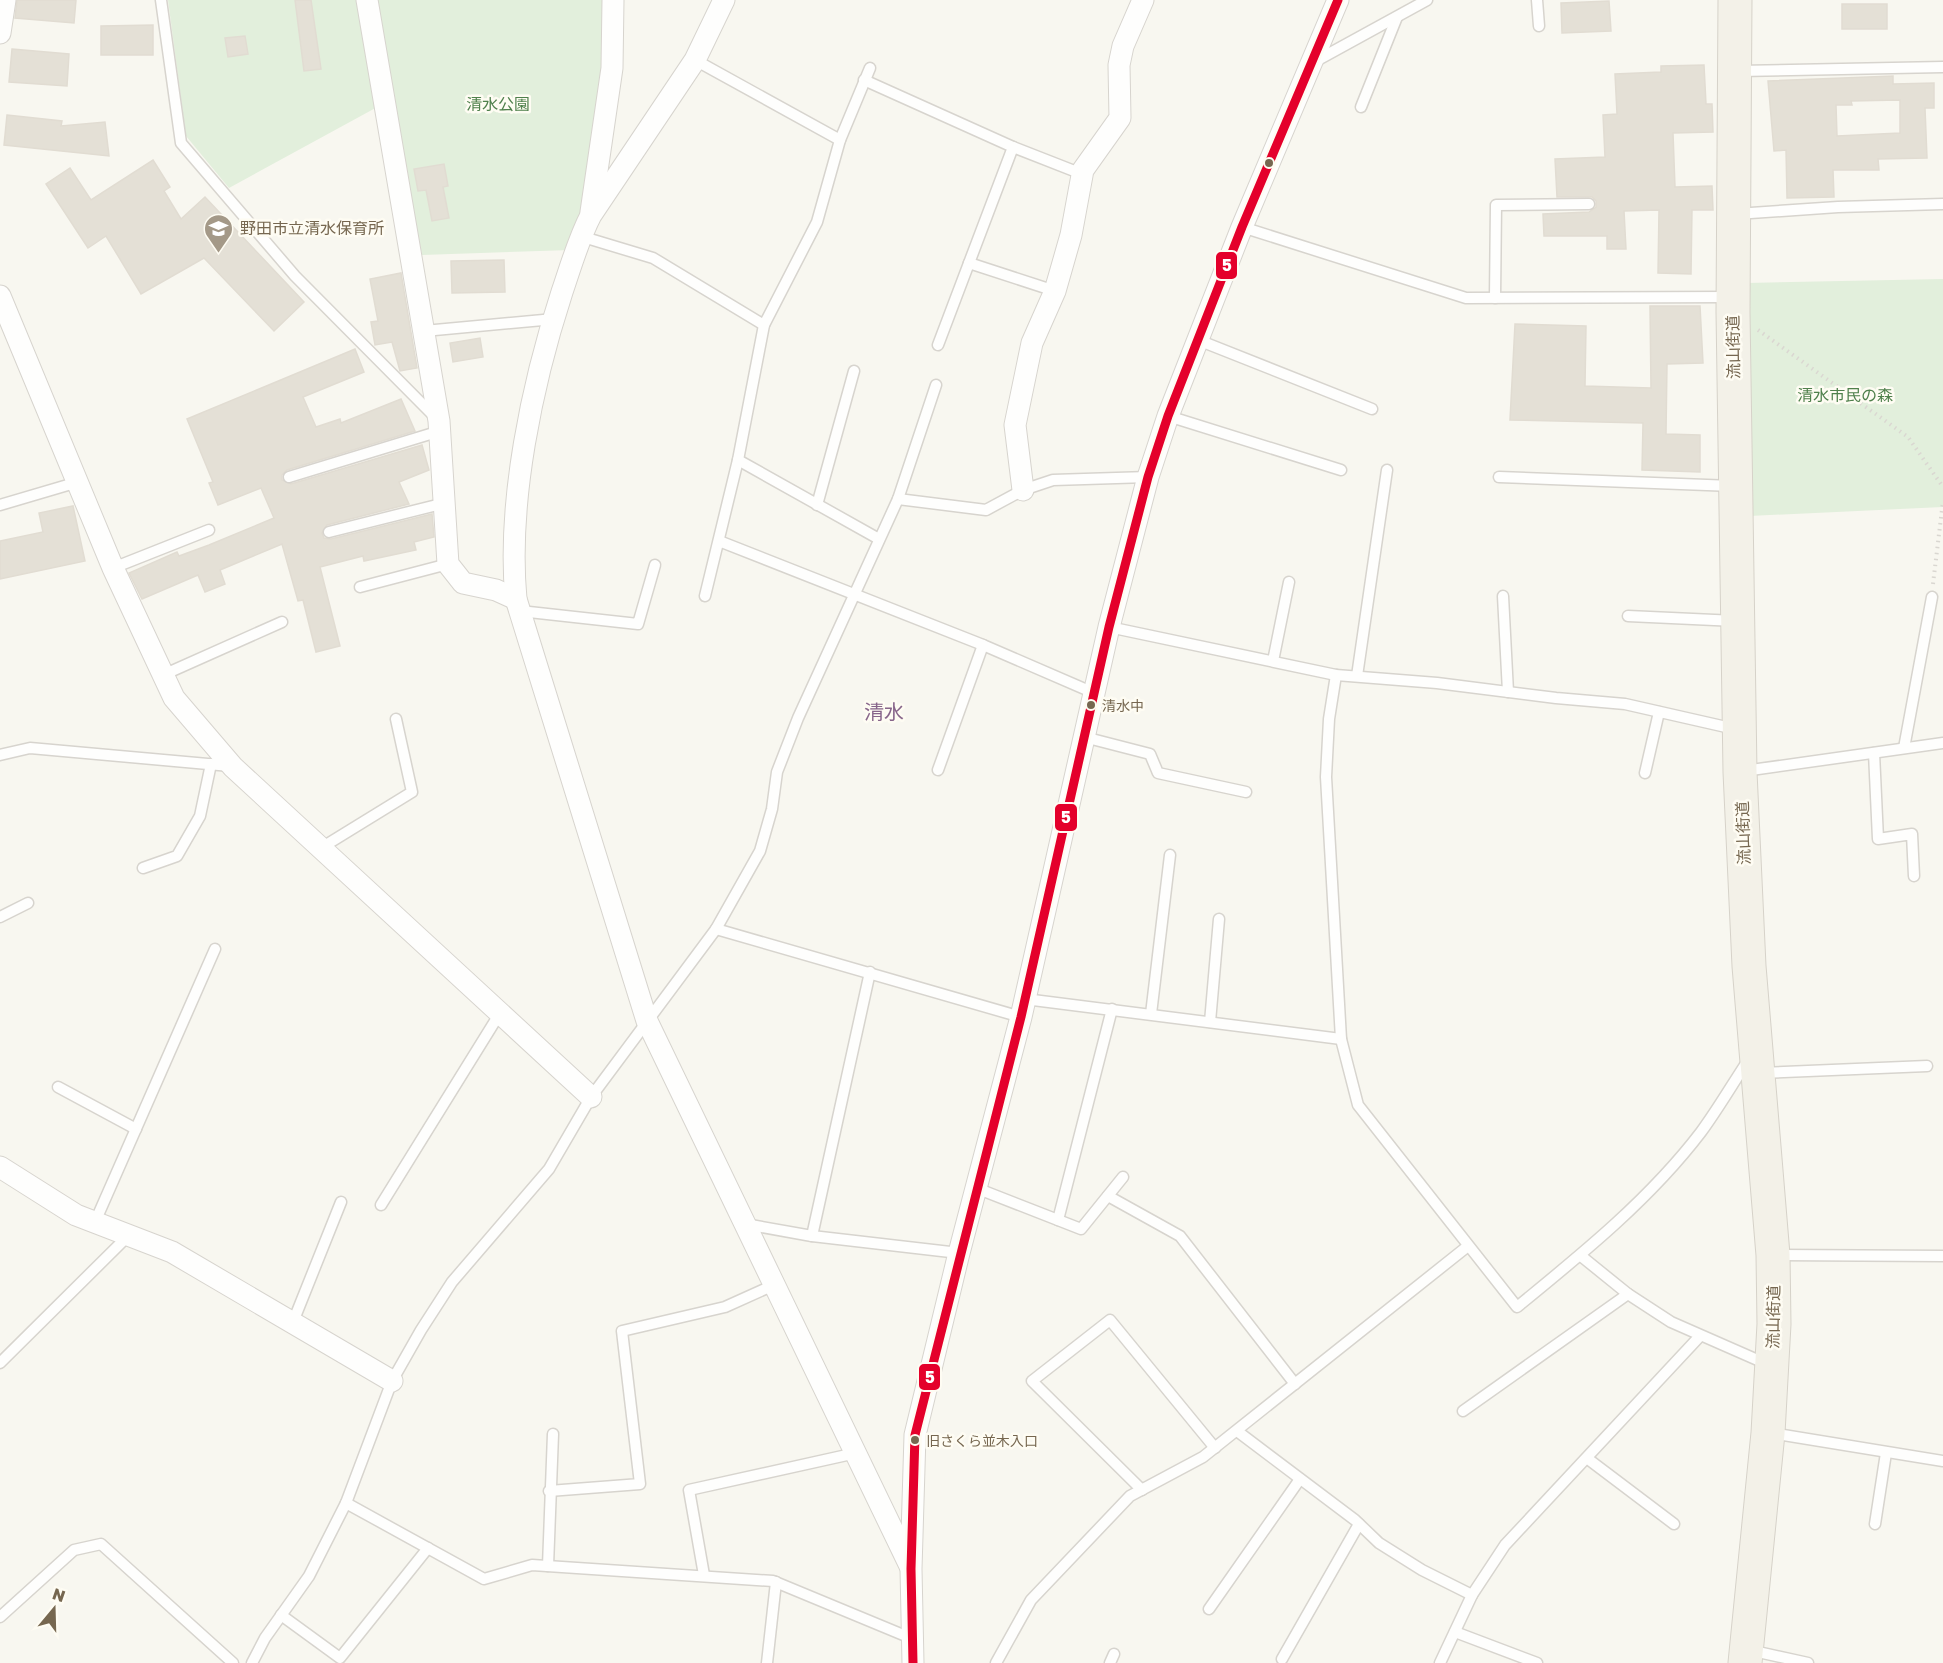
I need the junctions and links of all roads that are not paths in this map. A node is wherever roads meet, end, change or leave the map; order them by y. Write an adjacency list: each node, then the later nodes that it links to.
1 (5, 0): 13 (street)
2 (161, 0): 44 (lane)
3 (367, 0): 37 (street)
4 (613, 0): 27 (street)
5 (724, 0): 14 (street)
6 (1143, 0): 23 (street)
7 (1338, 0): 15 (street)
8 (1427, 0): 11 (lane)
9 (1537, 0): 12 (lane)
10 (1735, 0): 18 (main road, 流山街道)
11 (1397, 17): 15 (lane); 20 (lane)
12 (1539, 26)
13 (0, 33)
14 (695, 60): 21 (lane); 27 (street)
15 (1310, 64): 28 (street)
16 (1943, 67): 18 (lane)
17 (870, 68): 19 (lane)
18 (1734, 71): 26 (main road, 流山街道)
19 (864, 80): 21 (lane); 22 (lane)
20 (1361, 107)
21 (840, 140): 36 (lane)
22 (1013, 147): 23 (lane); 30 (lane)
23 (1082, 174): 31 (street)
24 (1589, 204): 33 (lane)
25 (1943, 204): 26 (lane)
26 (1733, 214): 34 (main road, 流山街道)
27 (591, 215): 29 (street)
28 (1242, 226): 33 (lane); 38 (street)
29 (580, 236): 35 (street); 36 (lane)
30 (969, 263): 31 (lane); 39 (lane)
31 (1055, 291): 53 (street)
32 (0, 296): 51 (street)
33 (1495, 298): 34 (lane)
34 (1733, 304): 52 (main road, 流山街道)
35 (554, 319): 37 (lane); 71 (street)
36 (764, 325): 45 (lane)
37 (424, 331): 44 (street)
38 (1198, 340): 42 (lane); 43 (street)
39 (938, 345)
40 (854, 371): 57 (lane)
41 (936, 385): 54 (lane)
42 (1372, 409)
43 (1168, 416): 46 (lane); 49 (street)
44 (439, 426): 48 (lane); 55 (street)
45 (738, 460): 57 (lane); 61 (lane)
46 (1341, 470)
47 (1387, 470): 80 (lane)
48 (289, 477)
49 (1148, 477): 53 (lane); 75 (street)
50 (1499, 477): 52 (lane)
51 (78, 482): 56 (lane); 64 (street)
52 (1734, 486): 73 (main road, 流山街道)
53 (1023, 490): 54 (lane)
54 (898, 499): 60 (lane)
55 (445, 503): 59 (lane); 62 (street)
56 (0, 505)
57 (818, 505): 60 (lane)
58 (209, 530): 64 (lane)
59 (329, 532)
60 (879, 539): 67 (lane)
61 (719, 541): 67 (lane); 68 (lane)
62 (448, 564): 66 (lane); 71 (street)
63 (655, 565): 71 (lane)
64 (113, 568): 78 (street)
65 (1289, 582): 77 (lane)
66 (360, 586)
67 (853, 595): 76 (lane); 104 (lane)
68 (705, 596)
69 (1503, 596): 81 (lane)
70 (1932, 597): 88 (lane)
71 (518, 605): 111 (street)
72 (1628, 615): 73 (lane)
73 (1737, 621): 85 (main road, 流山街道)
74 (282, 622): 78 (lane)
75 (1108, 627): 77 (lane); 82 (street)
76 (982, 645): 82 (lane); 93 (lane)
77 (1273, 662): 79 (lane)
78 (163, 675): 92 (street)
79 (1336, 675): 80 (lane); 113 (lane)
80 (1357, 676): 81 (lane)
81 (1508, 692): 83 (lane)
82 (1094, 693): 86 (street)
83 (1659, 712): 85 (lane); 95 (lane)
84 (396, 719): 97 (lane)
85 (1740, 730): 94 (main road, 流山街道)
86 (1084, 737): 96 (lane); 107 (street)
87 (1943, 743): 88 (lane)
88 (1904, 748): 89 (lane)
89 (1874, 753): 94 (lane); 100 (lane)
90 (0, 755): 91 (lane)
91 (211, 764): 92 (lane); 99 (lane)
92 (233, 767): 97 (street)
93 (938, 770)
94 (1740, 772): 114 (main road, 流山街道)
95 (1645, 773)
96 (1246, 792)
97 (321, 848): 109 (street)
98 (1170, 855): 110 (lane)
99 (143, 868)
100 (1914, 876)
101 (28, 903): 102 (lane)
102 (0, 916)
103 (1219, 919): 112 (lane)
104 (716, 929): 106 (lane); 111 (lane)
105 (215, 949): 118 (lane)
106 (870, 972): 107 (lane); 129 (lane)
107 (1023, 1008): 108 (lane); 121 (street)
108 (1112, 1009): 110 (lane); 125 (lane)
109 (500, 1013): 117 (street); 124 (lane)
110 (1152, 1014): 112 (lane)
111 (647, 1021): 117 (lane); 127 (street)
112 (1210, 1022): 113 (lane)
113 (1341, 1039): 130 (lane)
114 (1757, 1061): 115 (lane); 132 (main road, 流山街道); 133 (lane)
115 (1927, 1066)
116 (58, 1087): 118 (lane)
117 (591, 1097): 141 (lane)
118 (136, 1129): 126 (lane)
119 (2, 1174): 126 (street)
120 (1123, 1177): 122 (lane)
121 (976, 1188): 125 (lane); 131 (street)
122 (1108, 1196): 125 (lane); 142 (lane)
123 (341, 1202): 137 (lane)
124 (381, 1205)
125 (1058, 1220)
126 (95, 1222): 128 (street)
127 (745, 1224): 129 (lane); 135 (street)
128 (129, 1235): 137 (street); 139 (lane)
129 (812, 1236): 131 (lane)
130 (1468, 1246): 133 (lane); 142 (lane)
131 (959, 1253): 161 (street)
132 (1773, 1255): 134 (lane); 140 (main road, 流山街道)
133 (1581, 1256): 136 (lane)
134 (1943, 1256)
135 (774, 1285): 148 (street); 154 (lane)
136 (1628, 1294): 138 (lane); 143 (lane)
137 (293, 1322): 141 (street)
138 (1700, 1336): 140 (lane); 150 (lane)
139 (0, 1363)
140 (1772, 1366): 145 (main road, 流山街道)
141 (392, 1381): 155 (lane)
142 (1295, 1384): 144 (lane)
143 (1462, 1411)
144 (1237, 1431): 147 (lane); 152 (lane)
145 (1768, 1433): 149 (lane); 170 (main road, 流山街道)
146 (553, 1434): 154 (lane)
147 (1215, 1448): 153 (lane); 153 (lane)
148 (856, 1453): 161 (street); 162 (lane)
149 (1886, 1453): 151 (lane); 158 (lane)
150 (1588, 1458): 157 (lane); 164 (lane)
151 (1943, 1461)
152 (1300, 1479): 156 (lane); 165 (lane)
153 (1142, 1490): 176 (lane)
154 (549, 1491): 160 (lane)
155 (346, 1503): 159 (lane); 166 (lane)
156 (1359, 1524): 164 (lane); 171 (lane)
157 (1674, 1524)
158 (1875, 1524)
159 (428, 1548): 160 (lane); 166 (lane)
160 (548, 1566): 162 (lane)
161 (911, 1569): 169 (street)
162 (704, 1575): 163 (lane)
163 (776, 1582): 169 (lane); 174 (lane)
164 (1472, 1595): 168 (lane)
165 (1209, 1608)
166 (281, 1615): 173 (lane)
167 (0, 1617): 172 (lane)
168 (1455, 1632): 177 (lane); 178 (lane)
169 (913, 1639): 175 (street)
170 (1746, 1656): 179 (lane)
171 (1282, 1659)
172 (233, 1663)
173 (252, 1663)
174 (767, 1663)
175 (913, 1663)
176 (996, 1663)
177 (1440, 1663)
178 (1538, 1663)
179 (1808, 1663)

